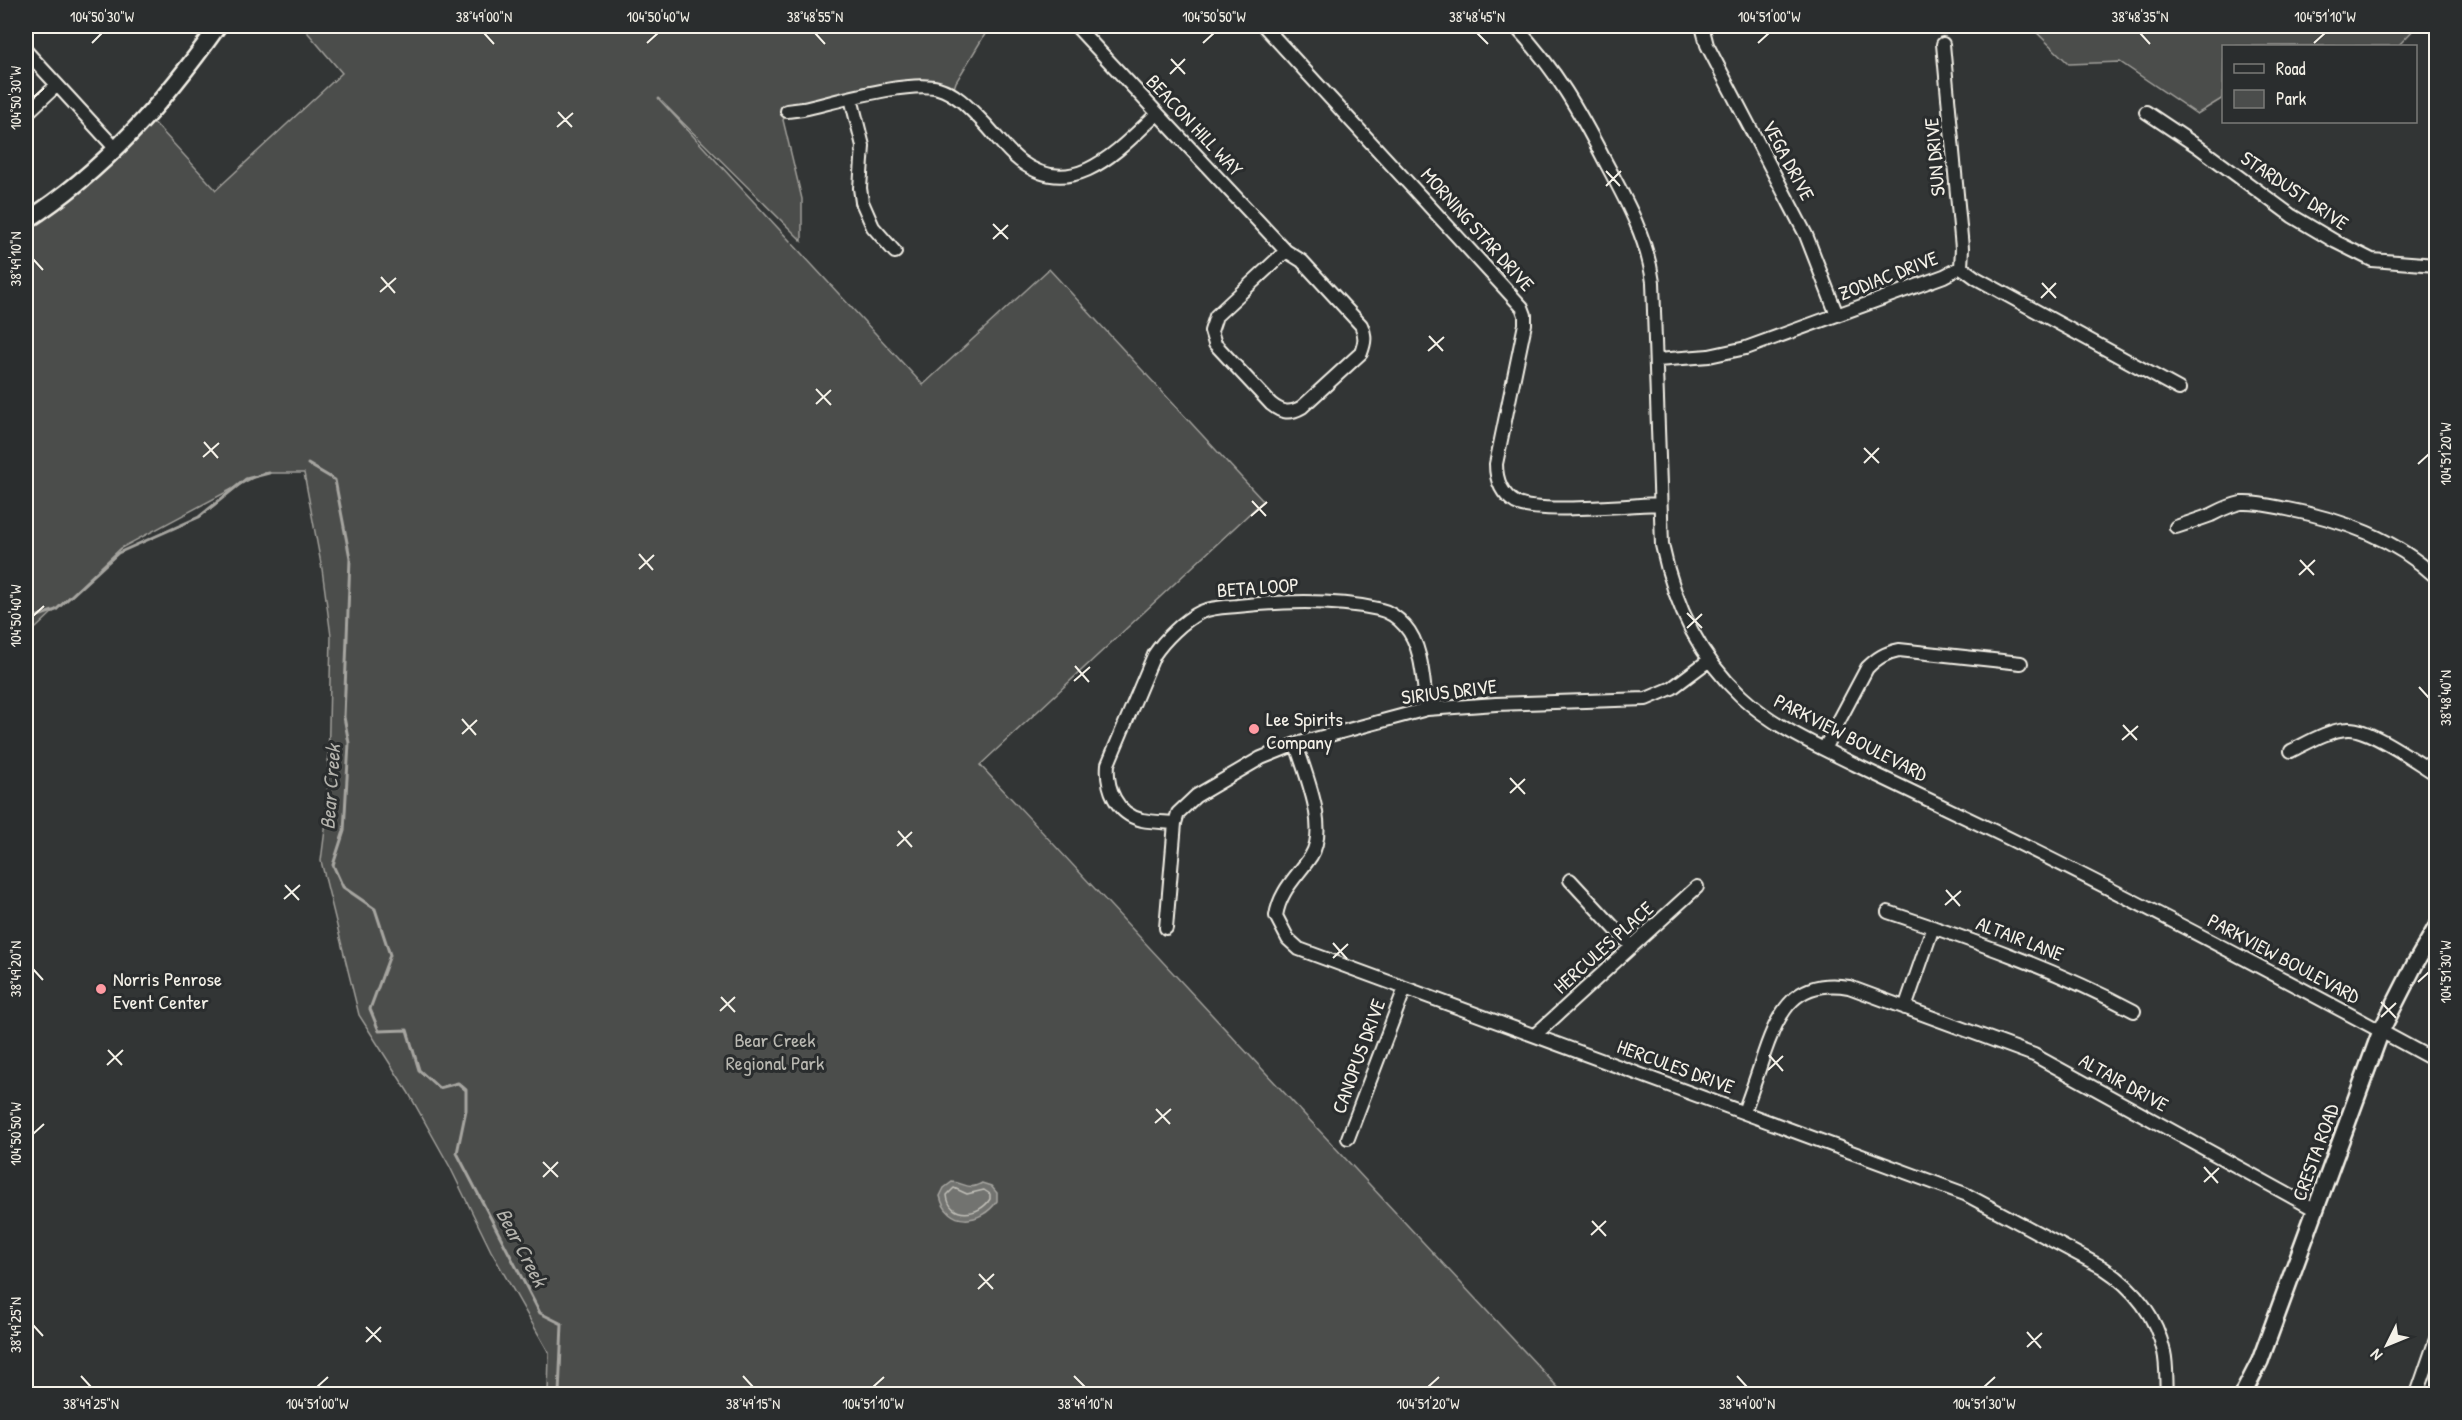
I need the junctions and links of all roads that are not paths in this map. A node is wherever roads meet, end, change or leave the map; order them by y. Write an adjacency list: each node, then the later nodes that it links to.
1 (218, 26): 14 (main road)
2 (1076, 26): 13 (street, BEACON HILL WAY)
3 (1264, 26): 23 (street, MORNING STAR DRIVE)
4 (1515, 26): 21 (street, PARKVIEW BOULEVARD)
5 (1702, 26): 20 (street, VEGA DRIVE)
6 (1943, 44): 19 (street, SUN DRIVE)
7 (26, 51): 8 (street)
8 (57, 86): 12 (street); 14 (street)
9 (851, 98): 10 (street); 13 (street); 17 (street)
10 (787, 111)
11 (2146, 112): 18 (street, STARDUST DRIVE)
12 (26, 114)
13 (1157, 114): 16 (street, BEACON HILL WAY)
14 (116, 149): 15 (main road)
15 (26, 221)
16 (1286, 251): 16 (street, BEACON HILL WAY)
17 (895, 252)
18 (2436, 265)
19 (1961, 267): 20 (street, ZODIAC DRIVE); 22 (street, ZODIAC DRIVE)
20 (1837, 315): 21 (street, ZODIAC DRIVE)
21 (1657, 360): 23 (street, PARKVIEW BOULEVARD)
22 (2180, 389)
23 (1659, 504): 26 (street, PARKVIEW BOULEVARD)
24 (2176, 527): 25 (street)
25 (2436, 577)
26 (1708, 661): 28 (street, SIRIUS DRIVE); 30 (street, PARKVIEW BOULEVARD)
27 (2021, 663): 30 (street)
28 (1427, 709): 29 (street, SIRIUS DRIVE); 33 (street, BETA LOOP)
29 (1296, 744): 33 (street, SIRIUS DRIVE); 41 (street, HERCULES DRIVE)
30 (1824, 749): 44 (street, PARKVIEW BOULEVARD)
31 (2291, 751): 32 (street)
32 (2436, 774)
33 (1175, 823): 38 (street)
34 (1570, 880): 40 (street)
35 (1698, 887): 40 (street, HERCULES PLACE)
36 (1888, 912): 37 (street, ALTAIR LANE)
37 (1933, 927): 42 (street); 43 (street, ALTAIR LANE)
38 (1166, 928)
39 (2436, 928): 44 (main road, CRESTA ROAD)
40 (1632, 947): 45 (street, HERCULES PLACE)
41 (1405, 988): 45 (street, HERCULES DRIVE); 48 (street, CANOPUS DRIVE)
42 (1905, 1008): 47 (street, ALTAIR DRIVE); 49 (street, ALTAIR DRIVE)
43 (2134, 1011)
44 (2381, 1031): 46 (street, PARKVIEW BOULEVARD); 49 (main road, CRESTA ROAD)
45 (1535, 1035): 47 (street, HERCULES DRIVE)
46 (2436, 1060)
47 (1744, 1112): 51 (street, HERCULES DRIVE)
48 (1348, 1138)
49 (2316, 1210): 52 (main road, CRESTA ROAD)
50 (2436, 1339): 53 (street)
51 (2167, 1395)
52 (2243, 1395)
53 (2417, 1395)

